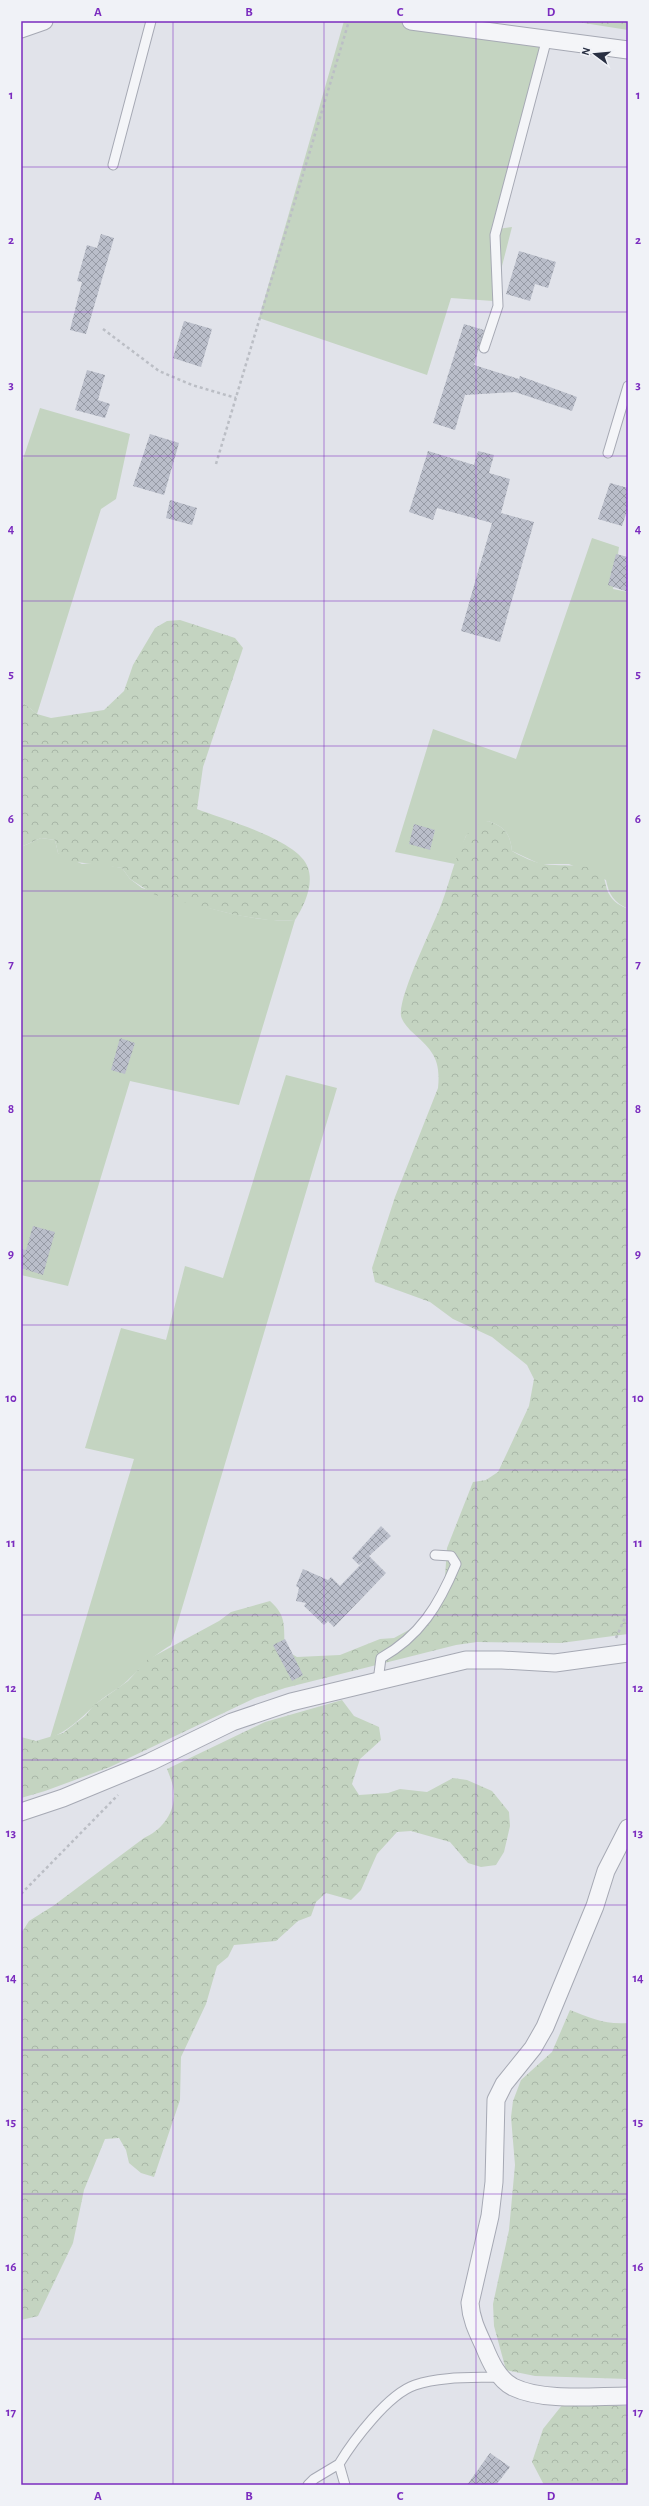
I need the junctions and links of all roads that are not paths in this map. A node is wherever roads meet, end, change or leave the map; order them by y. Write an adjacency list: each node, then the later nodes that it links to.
1 (44, 21): 4 (street)
2 (151, 21): 7 (lane)
3 (411, 21): 5 (street)
4 (21, 29)
5 (547, 38): 6 (street); 8 (lane)
6 (628, 50)
7 (113, 165)
8 (484, 348)
9 (628, 386): 10 (lane)
10 (608, 453)
11 (435, 1555): 13 (lane)
12 (620, 1654): 13 (street)
13 (378, 1681): 14 (street)
14 (21, 1812)
15 (628, 1828): 16 (street)
16 (500, 2377): 17 (street); 18 (lane)
17 (628, 2396)
18 (339, 2464): 19 (lane); 20 (lane)
19 (308, 2485)
20 (345, 2485)

